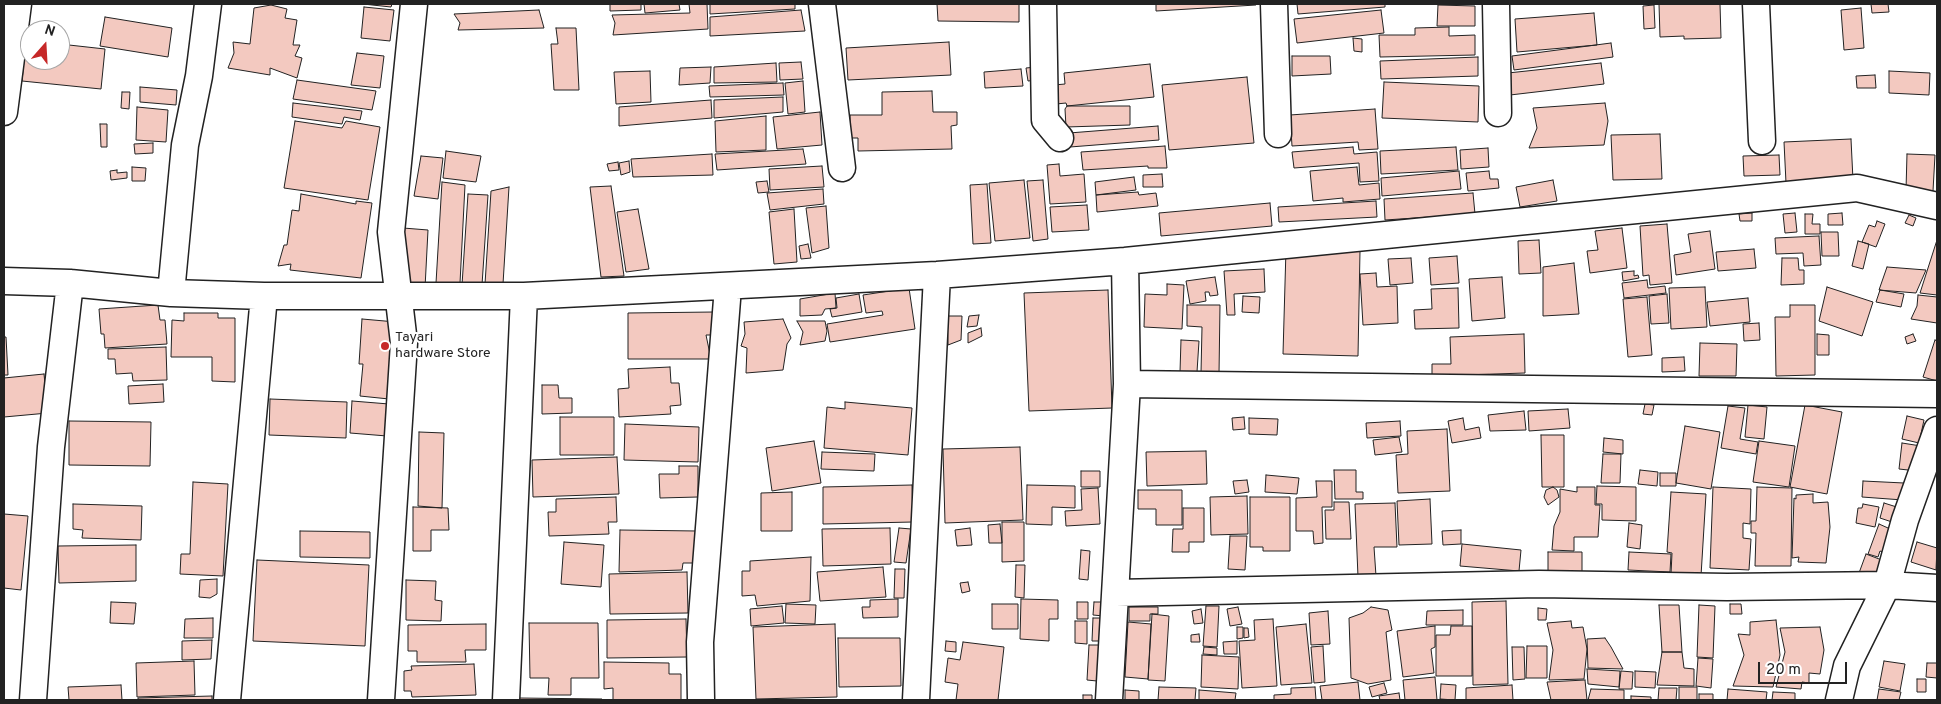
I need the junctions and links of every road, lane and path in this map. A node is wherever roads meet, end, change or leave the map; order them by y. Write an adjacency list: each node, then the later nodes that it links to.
1 (18, 4): 9 (street)
2 (208, 4): 21 (street)
3 (414, 4): 23 (street)
4 (822, 4): 14 (street)
5 (1043, 4): 12 (street)
6 (1274, 4): 11 (street)
7 (1496, 4): 10 (street)
8 (1756, 4): 13 (street)
9 (4, 112)
10 (1498, 113)
11 (1278, 134)
12 (1060, 138)
13 (1762, 141)
14 (842, 168)
15 (1937, 206): 16 (street)
16 (1125, 261): 17 (street); 25 (street)
17 (937, 275): 20 (street); 36 (street)
18 (4, 281): 19 (street)
19 (70, 283): 21 (street); 31 (street)
20 (728, 287): 24 (street); 35 (street)
21 (170, 293): 22 (street)
22 (264, 296): 23 (street); 32 (street)
23 (400, 296): 24 (street); 33 (street)
24 (524, 296): 34 (street)
25 (1127, 384): 26 (street); 30 (street)
26 (1937, 394)
27 (1937, 430): 28 (street)
28 (1887, 585): 29 (street); 30 (street); 38 (street)
29 (1937, 588)
30 (1116, 593): 37 (street)
31 (33, 700)
32 (227, 700)
33 (380, 700)
34 (506, 700)
35 (701, 700)
36 (916, 700)
37 (1110, 700)
38 (1839, 700)

